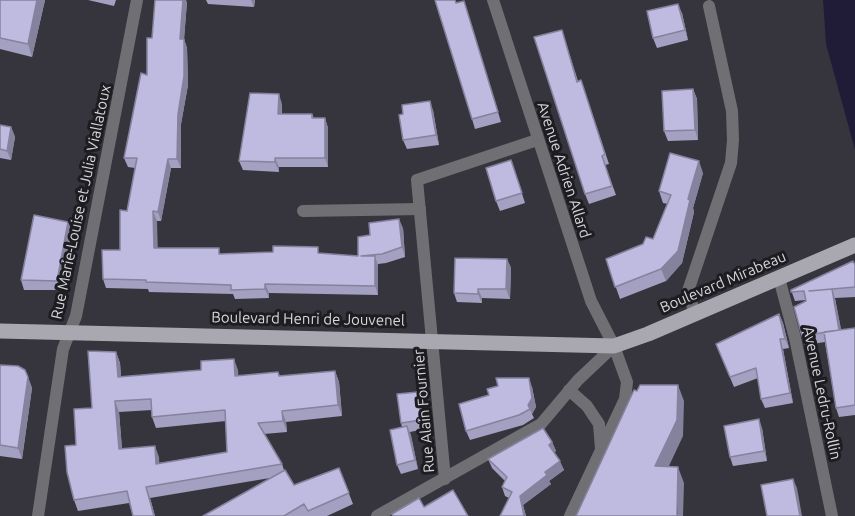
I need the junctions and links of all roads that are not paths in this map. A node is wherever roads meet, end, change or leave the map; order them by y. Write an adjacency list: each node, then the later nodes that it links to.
1 (137, 0): 11 (street, Rue Marie-Louise et Julia Viallatoux)
2 (493, 0): 4 (street, Avenue Adrien Allard)
3 (709, 6): 9 (street)
4 (537, 140): 5 (street, Rue Alain Fournier); 13 (street, Avenue Adrien Allard)
5 (420, 209): 6 (street); 12 (street, Rue Alain Fournier)
6 (303, 211)
7 (850, 247): 8 (main road, Boulevard Mirabeau)
8 (779, 278): 9 (main road, Boulevard Mirabeau); 20 (street, Avenue Ledru-Rollin)
9 (695, 314): 13 (main road, Boulevard Mirabeau)
10 (0, 330): 11 (main road, Boulevard Henri de Jouvenel)
11 (69, 332): 12 (main road, Boulevard Henri de Jouvenel); 17 (street, Rue Marie-Louise et Julia Viallatoux)
12 (432, 340): 13 (main road, Boulevard Henri de Jouvenel); 16 (street, Rue Alain Fournier)
13 (614, 346): 14 (street); 15 (street, Avenue Adrien Allard)
14 (569, 390): 15 (street); 16 (street)
15 (601, 450): 19 (street, Avenue Adrien Allard)
16 (445, 479): 18 (street)
17 (38, 516)
18 (377, 516)
19 (570, 516)
20 (832, 516)

